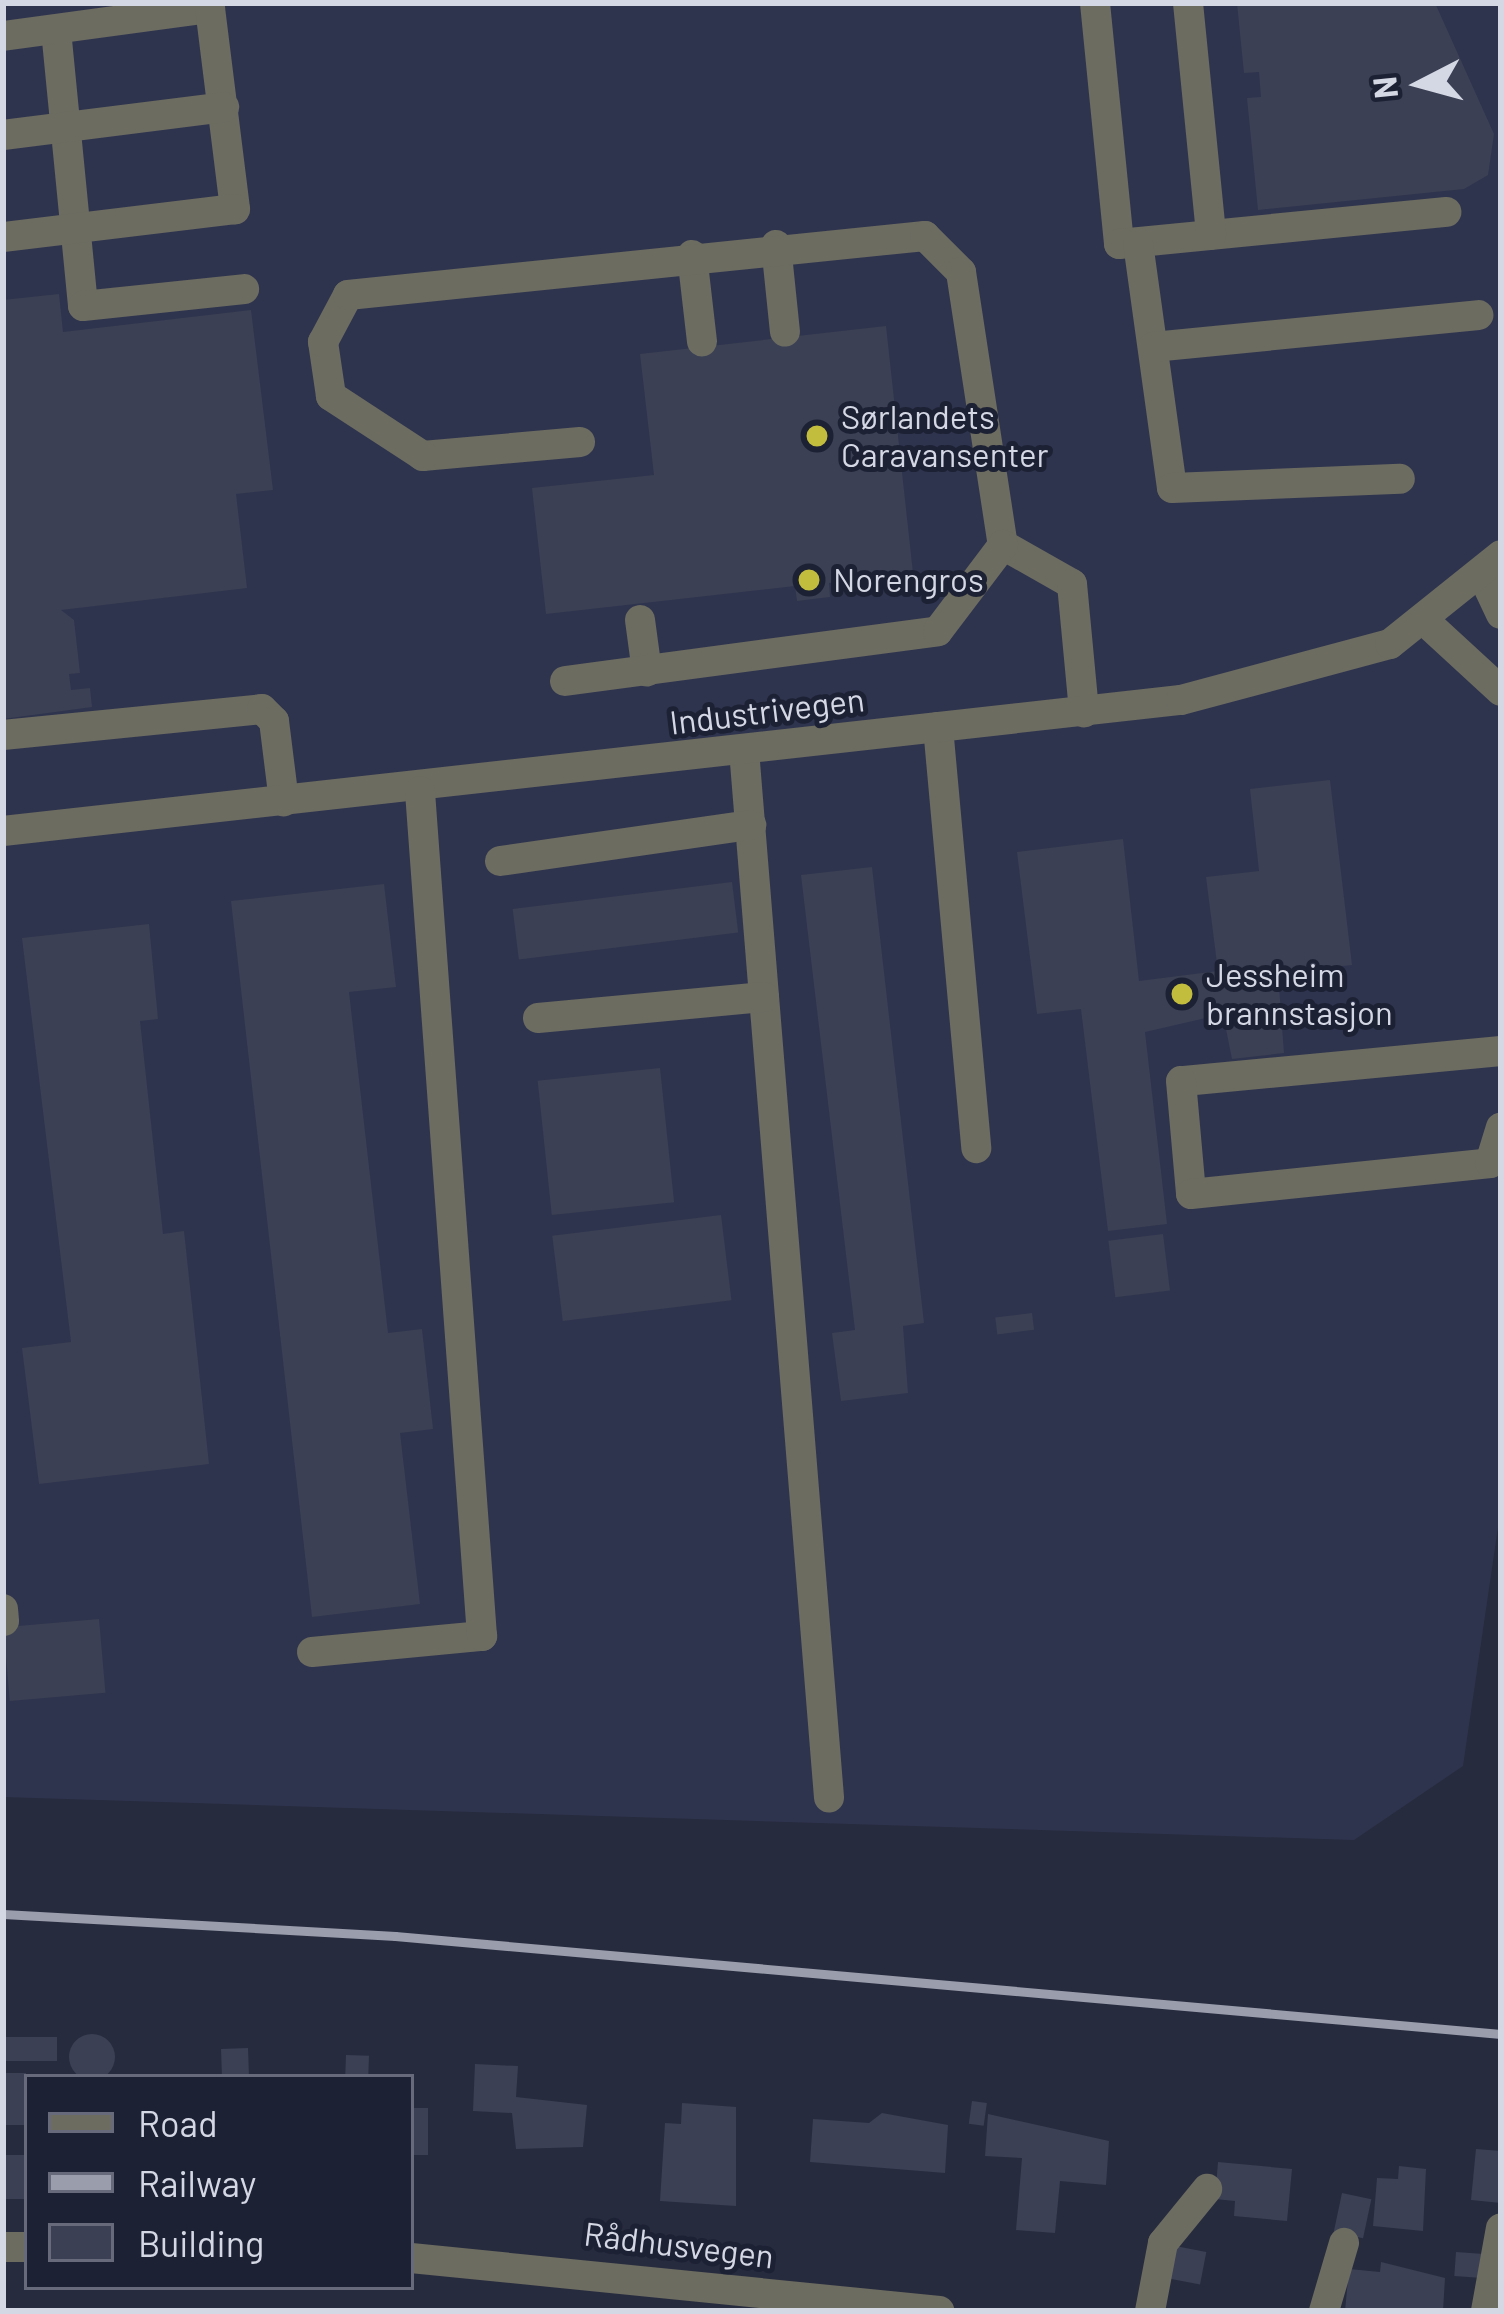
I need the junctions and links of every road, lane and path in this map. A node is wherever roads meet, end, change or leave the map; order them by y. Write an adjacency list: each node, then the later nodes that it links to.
1 (1095, 3): 12 (street)
2 (1187, 3): 10 (street)
3 (56, 29): 4 (street); 5 (street); 6 (street)
4 (3, 36)
5 (224, 107): 6 (street); 9 (street)
6 (63, 127): 7 (street); 9 (street)
7 (3, 135)
8 (1446, 212): 10 (street)
9 (74, 229): 11 (street); 15 (street)
10 (1211, 235): 12 (street)
11 (3, 237)
12 (1138, 242): 19 (street)
13 (776, 244): 14 (street); 17 (street); 22 (street)
14 (692, 255): 18 (street); 20 (street)
15 (244, 289)
16 (1478, 315): 19 (street)
17 (785, 332)
18 (702, 341)
19 (1153, 346): 21 (street)
20 (580, 442)
21 (1400, 479)
22 (1003, 545): 27 (street); 30 (street)
23 (1492, 566): 24 (street); 26 (street, Industrivegen)
24 (1501, 614)
25 (640, 620): 27 (street)
26 (1427, 622): 29 (street); 30 (street, Industrivegen)
27 (647, 672): 28 (street)
28 (565, 681)
29 (1501, 691)
30 (1084, 712): 31 (street, Industrivegen)
31 (938, 728): 33 (street, Industrivegen); 43 (street)
32 (3, 735): 35 (street)
33 (744, 750): 34 (street, Industrivegen); 36 (street)
34 (420, 791): 35 (street, Industrivegen); 46 (street)
35 (284, 801): 37 (street, Industrivegen)
36 (751, 825): 38 (street); 39 (street)
37 (3, 831)
38 (500, 861)
39 (764, 997): 40 (street); 47 (street)
40 (538, 1018)
41 (1501, 1051): 42 (street)
42 (1501, 1128)
43 (976, 1148)
44 (3, 1609): 45 (street)
45 (4, 1621)
46 (312, 1652)
47 (829, 1798)
48 (1208, 2189): 53 (street)
49 (1501, 2228): 55 (street)
50 (1344, 2243): 54 (street)
51 (414, 2258): 52 (street, Rådhusvegen)
52 (939, 2311)
53 (1150, 2311)
54 (1324, 2311)
55 (1486, 2311)

